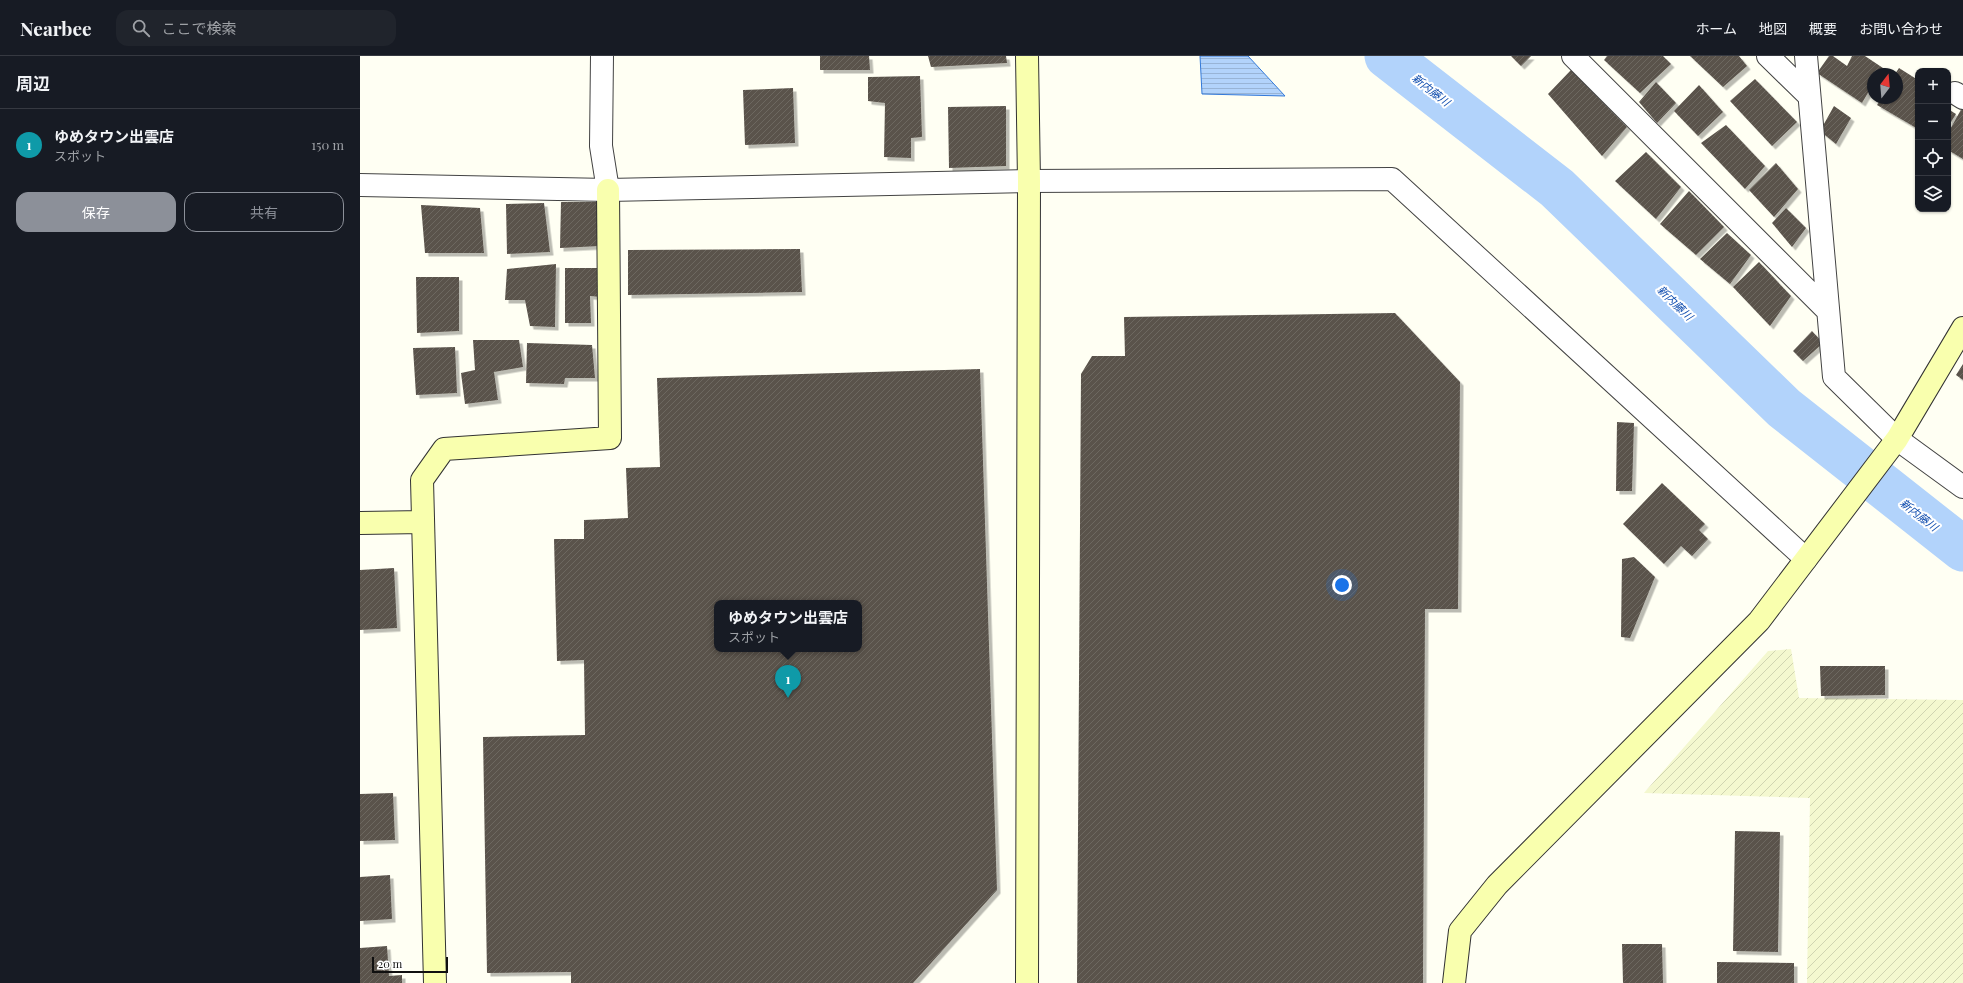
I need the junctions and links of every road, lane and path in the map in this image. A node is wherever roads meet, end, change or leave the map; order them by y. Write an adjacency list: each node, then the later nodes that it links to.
1 (602, 56): 9 (street)
2 (1026, 56): 7 (street)
3 (1573, 56): 10 (street)
4 (1768, 56): 6 (street)
5 (1806, 56): 6 (street)
6 (1809, 96): 10 (street)
7 (1029, 181): 9 (street); 16 (street); 18 (street)
8 (360, 185): 9 (street)
9 (608, 190): 14 (street)
10 (1828, 311): 12 (street)
11 (1963, 328): 12 (street)
12 (1897, 440): 13 (street); 16 (street)
13 (1963, 487)
14 (423, 522): 15 (street); 17 (street)
15 (360, 523)
16 (1806, 559): 19 (street)
17 (435, 983)
18 (1027, 983)
19 (1454, 983)

